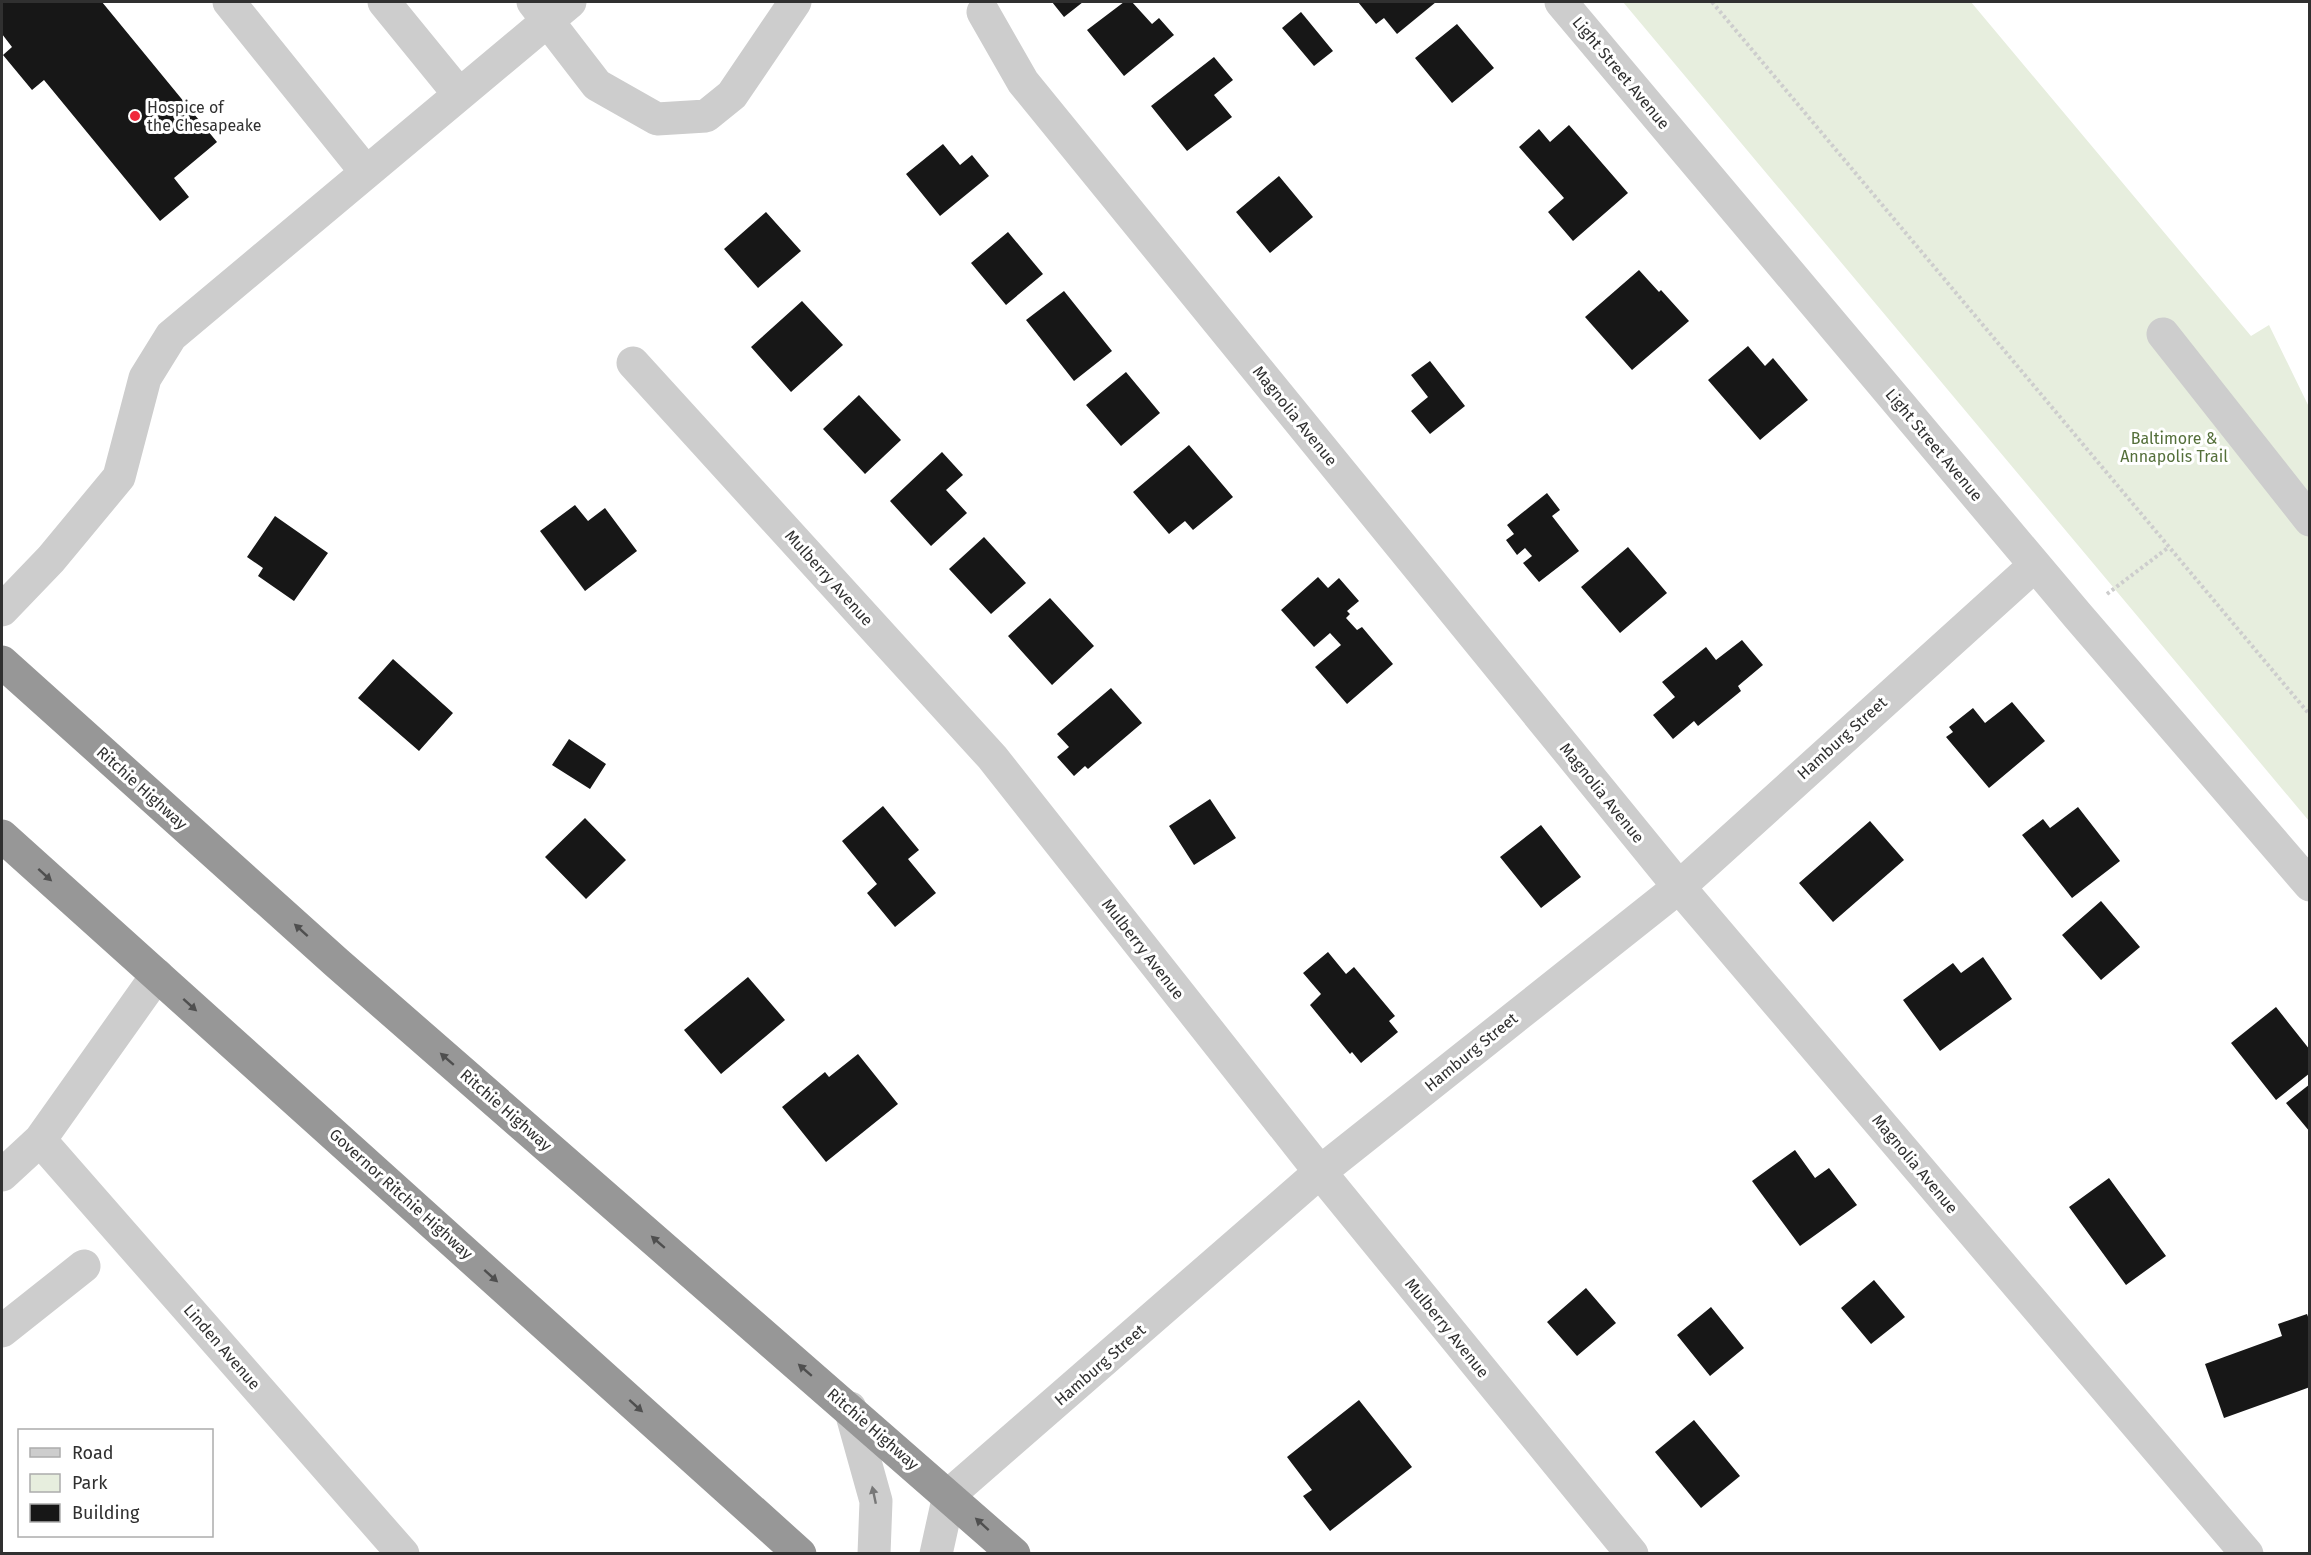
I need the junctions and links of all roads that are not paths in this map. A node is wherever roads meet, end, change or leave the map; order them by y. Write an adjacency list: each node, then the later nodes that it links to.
1 (229, 2): 8 (street)
2 (384, 2): 7 (street)
3 (795, 2): 5 (street)
4 (1561, 2): 12 (street, Light Street Avenue)
5 (551, 8): 7 (street)
6 (983, 12): 17 (street, Magnolia Avenue)
7 (459, 94): 8 (street)
8 (366, 172): 13 (street)
9 (2163, 334): 11 (street)
10 (633, 363): 20 (street, Mulberry Avenue)
11 (2310, 520)
12 (2034, 565): 16 (street, Light Street Avenue); 17 (street, Hamburg Street)
13 (2, 610)
14 (2, 662): 24 (highway, Ritchie Highway, one-way to 14)
15 (2, 836): 18 (highway, Governor Ritchie Highway, one-way to 18)
16 (2310, 885)
17 (1679, 887): 20 (street, Hamburg Street); 32 (street, Magnolia Avenue)
18 (157, 975): 19 (street); 27 (highway, Governor Ritchie Highway, one-way to 27)
19 (40, 1140): 21 (street); 26 (street, Linden Avenue)
20 (1320, 1172): 25 (street, Hamburg Street); 31 (street, Mulberry Avenue)
21 (2, 1175)
22 (84, 1266): 23 (street)
23 (2, 1331)
24 (849, 1408): 25 (highway, Ritchie Highway); 28 (street, one-way to 24)
25 (949, 1494): 29 (street); 30 (highway, Ritchie Highway, one-way to 25)
26 (403, 1554)
27 (800, 1554)
28 (874, 1554)
29 (936, 1554)
30 (1014, 1554)
31 (1632, 1554)
32 (2247, 1554)

